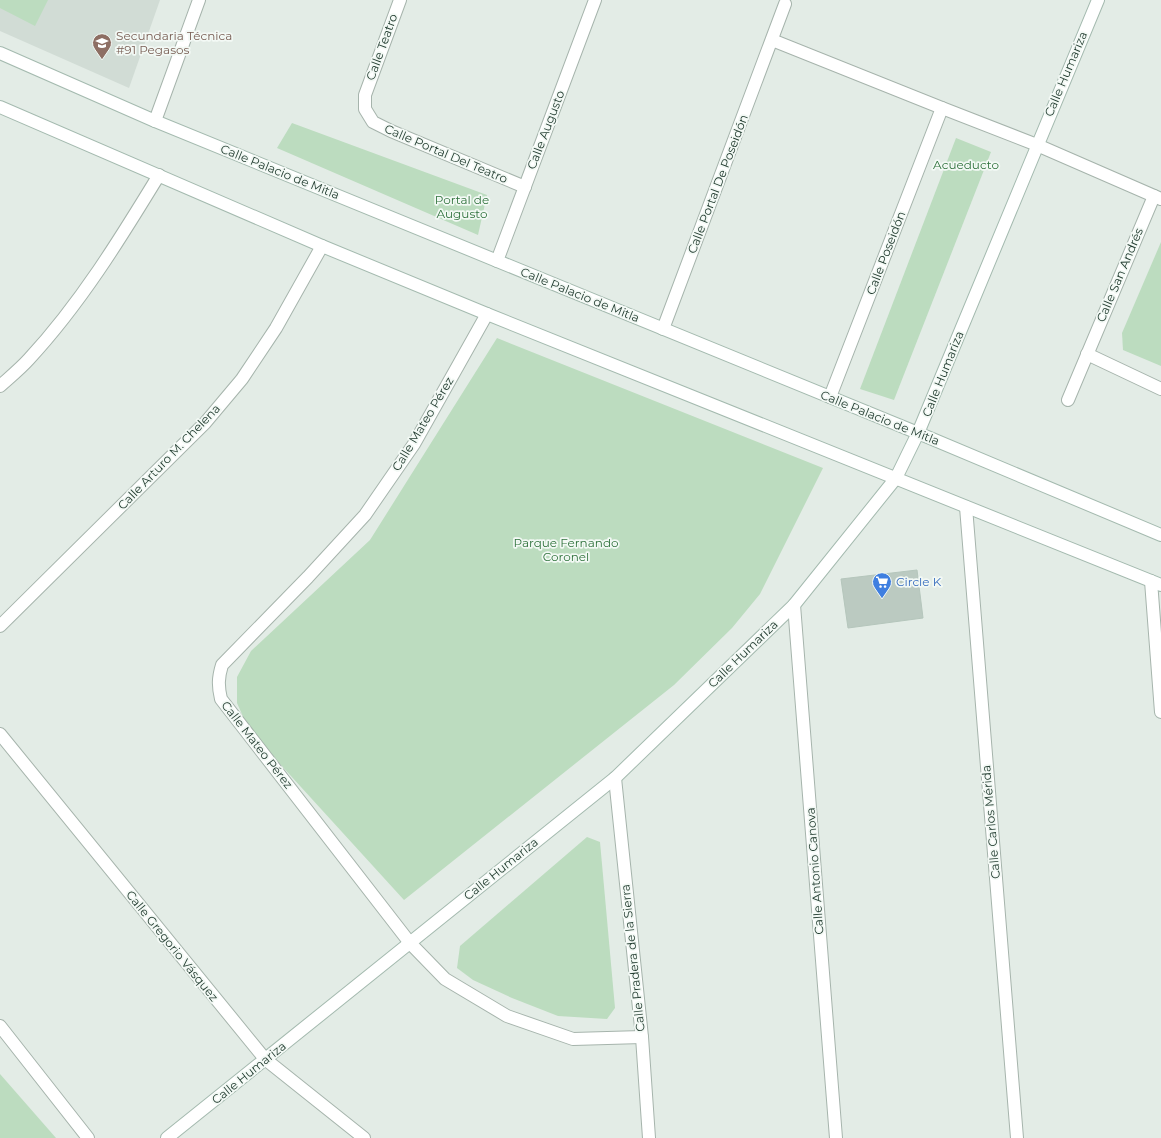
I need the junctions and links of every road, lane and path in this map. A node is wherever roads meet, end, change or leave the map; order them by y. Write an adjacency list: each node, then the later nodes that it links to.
1 (198, 0): 11 (street)
2 (400, 0): 8 (street, Calle Teatro)
3 (595, 0): 14 (street, Calle Augusto)
4 (1098, 0): 12 (street, Calle Humariza)
5 (785, 4): 6 (street, Calle Portal De Poseidón)
6 (772, 40): 10 (street); 19 (street, Calle Portal De Poseidón)
7 (0, 53): 11 (street, Calle Palacio de Mitla)
8 (365, 95): 14 (street, Calle Portal Del Teatro)
9 (0, 107): 13 (street)
10 (942, 108): 12 (street); 23 (street, Calle Poseidón)
11 (155, 121): 17 (street, Calle Palacio de Mitla)
12 (1037, 145): 15 (street, Calle San Andrés); 25 (street, Calle Humariza)
13 (159, 175): 16 (street); 21 (street)
14 (525, 187): 17 (street, Calle Augusto)
15 (1157, 197): 20 (street, Calle San Andrés)
16 (322, 246): 18 (street); 31 (street, Calle Arturo M. Chelena)
17 (498, 261): 19 (street, Calle Palacio de Mitla)
18 (487, 314): 26 (street); 35 (street, Calle Mateo Pérez)
19 (663, 329): 23 (street, Calle Palacio de Mitla)
20 (1087, 354): 22 (street); 24 (street, Calle San Andrés)
21 (0, 386)
22 (1161, 389)
23 (830, 397): 25 (street, Calle Palacio de Mitla)
24 (1068, 400)
25 (918, 433): 26 (street, Calle Humariza); 28 (street, Calle Palacio de Mitla)
26 (896, 478): 27 (street); 30 (street, Calle Humariza)
27 (966, 507): 29 (street); 44 (street, Calle Carlos Mérida)
28 (1161, 536)
29 (1156, 583): 32 (street)
30 (794, 605): 34 (street, Calle Humariza); 43 (street, Calle Antonio Canova)
31 (0, 626)
32 (1161, 712)
33 (0, 734): 38 (street, Calle Gregorio Vásquez)
34 (615, 778): 35 (street, Calle Humariza); 37 (street, Calle Pradera de la Sierra)
35 (410, 943): 37 (street, Calle Mateo Pérez); 38 (street, Calle Humariza)
36 (0, 1026): 39 (street)
37 (642, 1037): 42 (street, Calle Pradera de la Sierra)
38 (265, 1059): 40 (street, Calle Humariza); 41 (street, Calle Gregorio Vásquez)
39 (88, 1138)
40 (167, 1138)
41 (364, 1138)
42 (649, 1138)
43 (836, 1138)
44 (1017, 1138)

